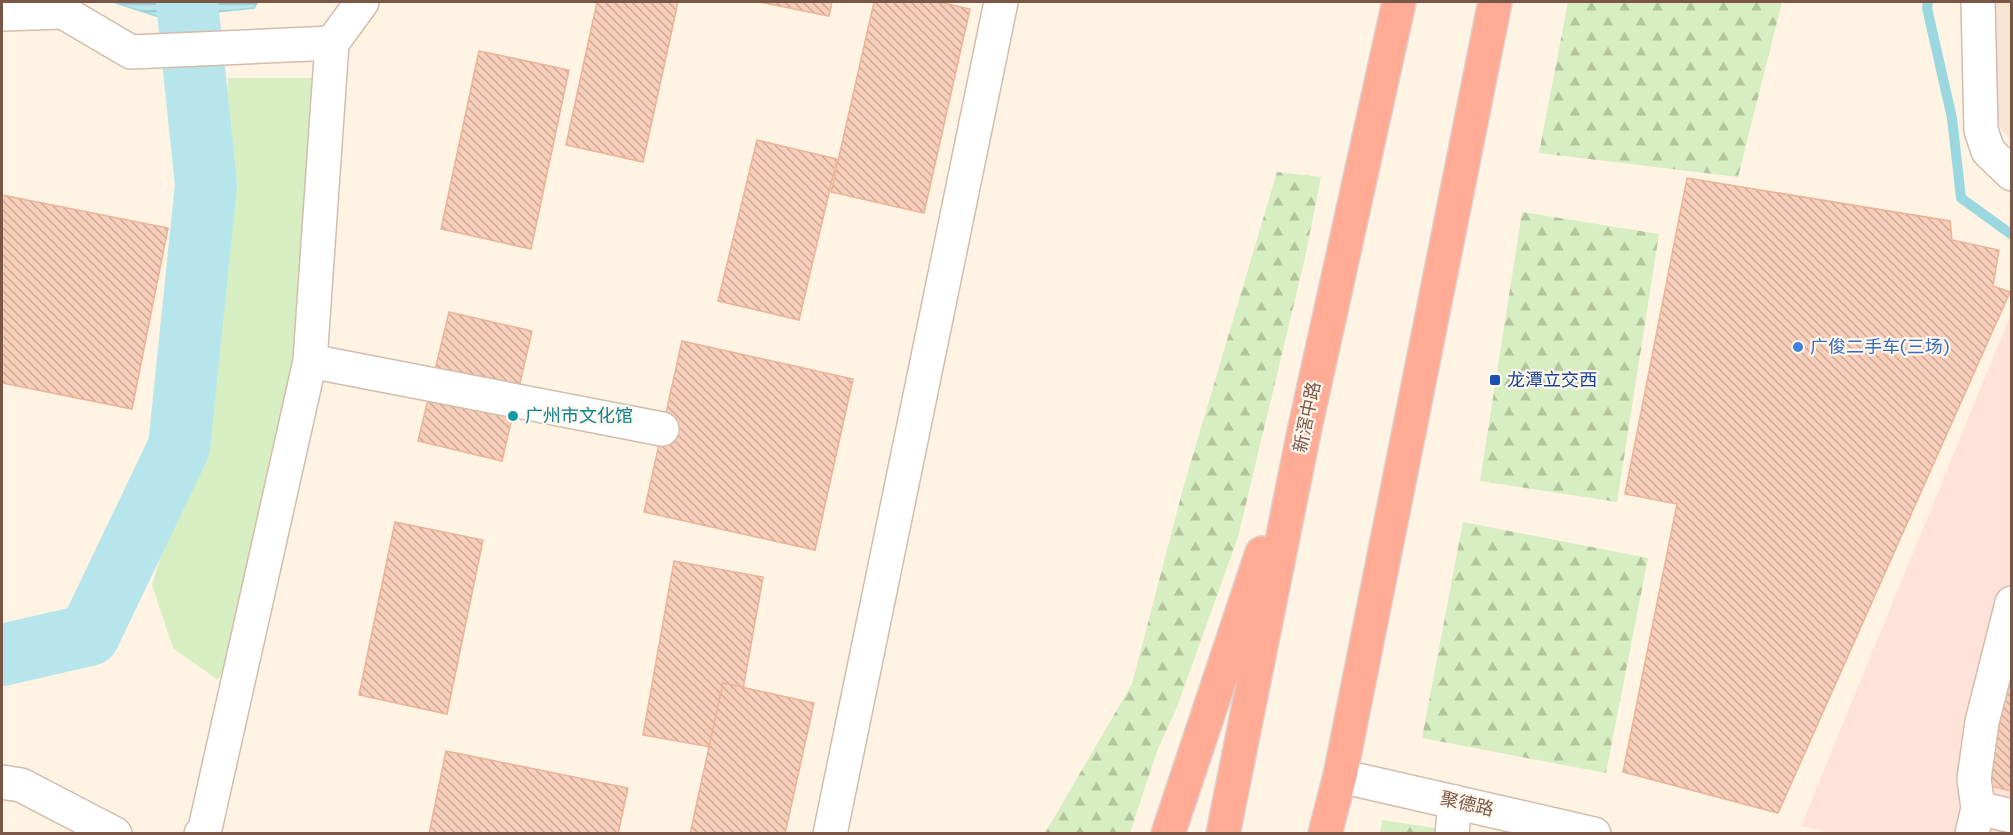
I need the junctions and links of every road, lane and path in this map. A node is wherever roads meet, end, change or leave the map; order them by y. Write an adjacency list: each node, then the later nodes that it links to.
1 (362, 2): 7 (street)
2 (1001, 2): 21 (street)
3 (1399, 2): 11 (highway, 新滘中路)
4 (1495, 2): 13 (highway)
5 (1978, 2): 8 (street)
6 (2, 14): 7 (street)
7 (332, 43): 9 (street)
8 (2012, 174)
9 (310, 361): 10 (street); 20 (street)
10 (662, 429)
11 (1304, 432): 18 (highway); 22 (highway, 新滘中路)
12 (2012, 603): 17 (street)
13 (1340, 776): 16 (street, 聚德路); 23 (highway); 24 (highway)
14 (2, 782): 19 (street)
15 (2012, 816): 17 (street)
16 (1454, 818): 25 (street, 聚德路)
17 (1975, 821)
18 (1170, 828)
19 (115, 834)
20 (201, 834)
21 (830, 834)
22 (1223, 834)
23 (1325, 834)
24 (1335, 834)
25 (1594, 834)

